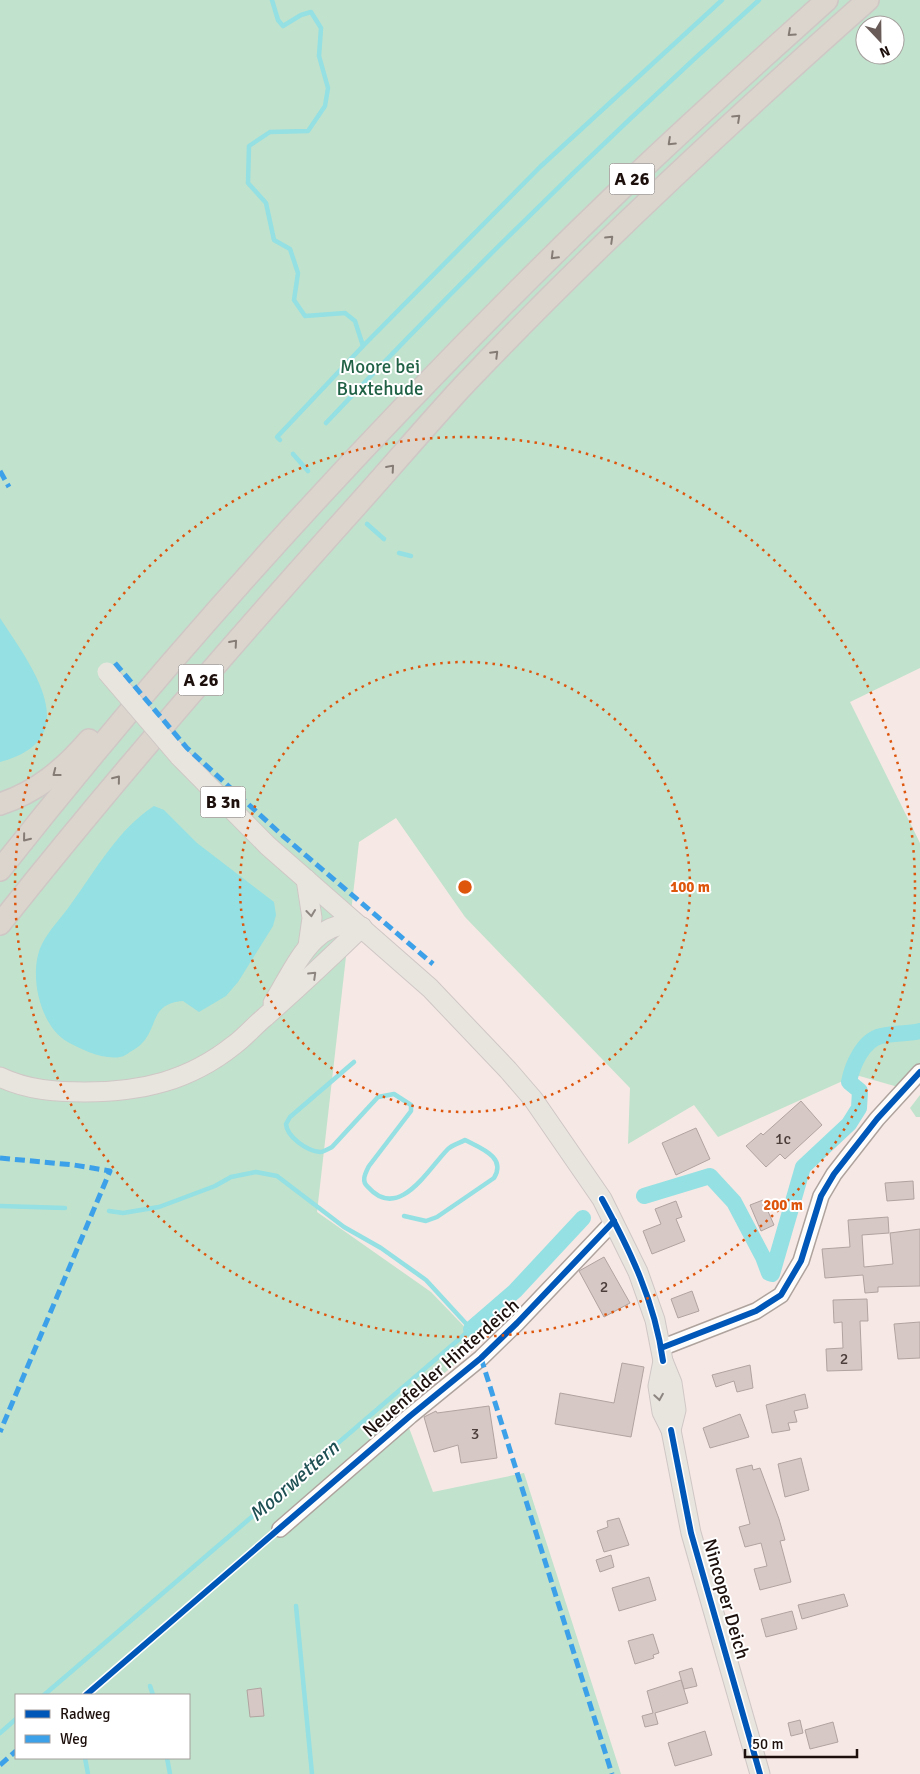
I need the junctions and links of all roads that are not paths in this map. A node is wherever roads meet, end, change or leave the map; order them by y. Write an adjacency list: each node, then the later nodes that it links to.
1 (827, 0): 3 (highway, A 26, one-way to 3)
2 (868, 0): 8 (highway, A 26, one-way to 2)
3 (315, 493): 5 (highway, one-way to 5); 6 (highway, A 26, one-way to 6)
4 (107, 672): 7 (main road, Nincoper Deich / B 3n, bridge)
5 (0, 804)
6 (0, 870)
7 (306, 879): 9 (main road, Nincoper Deich); 10 (main road, one-way to 10)
8 (0, 924)
9 (362, 926): 10 (main road); 11 (main road, one-way to 9); 14 (main road, Nincoper Deich)
10 (308, 946): 11 (main road)
11 (263, 1019): 13 (main road)
12 (920, 1072): 15 (street)
13 (0, 1078)
14 (614, 1222): 15 (main road, Nincoper Deich); 16 (street, Neuenfelder Hinterdeich)
15 (662, 1355): 17 (main road, Nincoper Deich)
16 (280, 1529)
17 (760, 1774)

